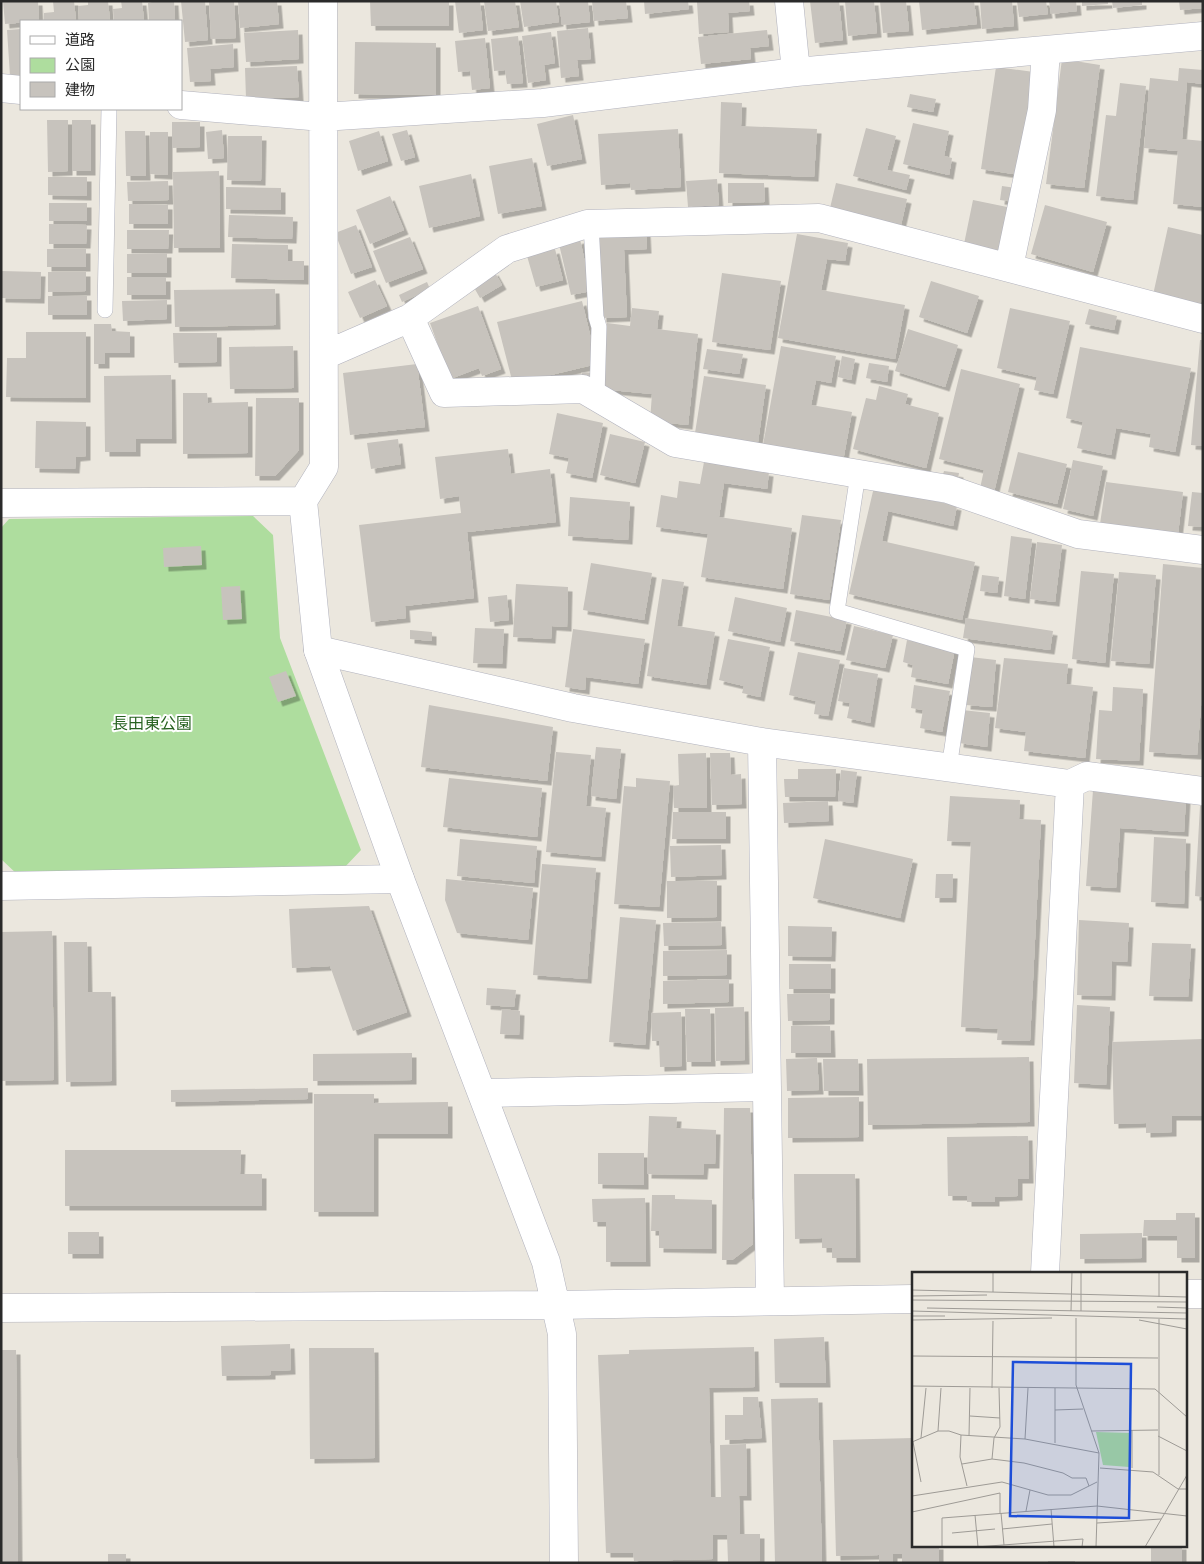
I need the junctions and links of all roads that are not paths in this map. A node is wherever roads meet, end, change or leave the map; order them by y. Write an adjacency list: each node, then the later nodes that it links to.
1 (323, 1): 10 (street)
2 (788, 1): 5 (street)
3 (1203, 36): 4 (street)
4 (1046, 50): 5 (street); 12 (street)
5 (796, 72): 10 (street)
6 (1, 88): 7 (street)
7 (20, 90)
8 (182, 105): 10 (street)
9 (109, 110): 13 (lane)
10 (322, 117): 16 (street)
11 (591, 224): 12 (street); 14 (street); 17 (lane)
12 (1009, 267): 15 (street)
13 (105, 310)
14 (410, 318): 16 (street); 17 (street)
15 (1203, 319)
16 (325, 355): 19 (street)
17 (597, 397): 18 (street)
18 (858, 474): 21 (street); 24 (lane)
19 (303, 501): 20 (street); 22 (street)
20 (1, 504)
21 (1203, 550)
22 (318, 650): 23 (street); 27 (street)
23 (762, 742): 24 (street); 29 (street)
24 (949, 768): 25 (street)
25 (1070, 784): 26 (street); 31 (street)
26 (1203, 792)
27 (400, 879): 28 (street); 30 (street)
28 (1, 886)
29 (767, 1086): 30 (street); 35 (street)
30 (483, 1093): 36 (street)
31 (1045, 1272)
32 (1186, 1294): 33 (street)
33 (1203, 1294)
34 (912, 1299): 35 (street)
35 (770, 1301): 36 (street)
36 (556, 1305): 37 (street); 38 (street)
37 (1, 1308)
38 (564, 1563)

